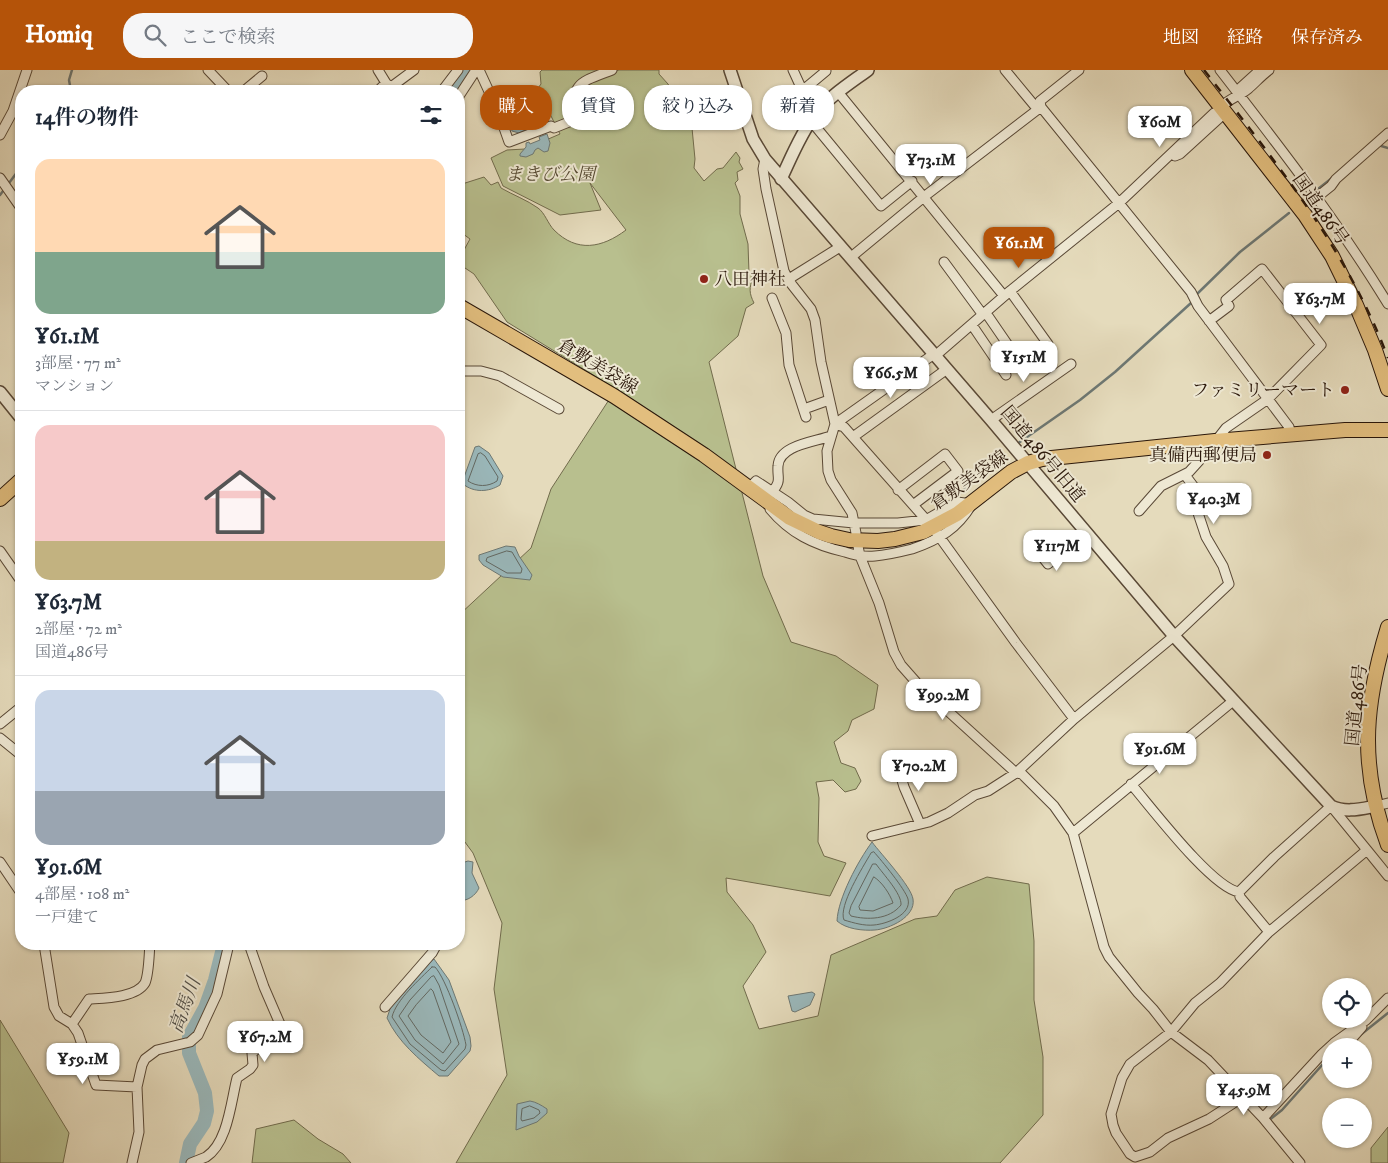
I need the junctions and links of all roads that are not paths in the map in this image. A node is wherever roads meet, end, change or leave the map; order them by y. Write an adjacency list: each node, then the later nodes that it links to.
1 (27, 70): 19 (street)
2 (208, 70): 20 (street)
3 (378, 70): 22 (street)
4 (414, 70): 23 (street)
5 (458, 70): 24 (street)
6 (477, 70): 7 (street); 27 (street)
7 (612, 70)
8 (730, 70): 38 (street, 国道486号旧道)
9 (793, 70): 25 (street)
10 (868, 70): 28 (street)
11 (1005, 70): 31 (street)
12 (1079, 70): 31 (street)
13 (1192, 70): 33 (main road, 国道486号)
14 (1220, 70): 29 (street)
15 (1260, 70): 29 (street)
16 (1269, 70): 29 (street)
17 (826, 72): 26 (street)
18 (262, 76): 21 (street)
19 (22, 85)
20 (222, 85)
21 (251, 85)
22 (389, 85)
23 (394, 85)
24 (447, 85)
25 (799, 85)
26 (810, 85)
27 (465, 87)
28 (838, 92): 30 (street); 41 (street)
29 (1240, 92): 33 (street); 43 (street)
30 (834, 96)
31 (1040, 104): 42 (street); 45 (street)
32 (15, 105): 37 (street)
33 (1220, 110): 45 (street); 64 (main road, 国道486号)
34 (805, 130): 40 (street)
35 (822, 130): 41 (street)
36 (1388, 133): 43 (street)
37 (0, 135)
38 (765, 159): 40 (street, 国道486号旧道); 49 (street)
39 (0, 178): 44 (street)
40 (781, 178): 46 (street, 国道486号旧道)
41 (912, 181): 42 (street)
42 (925, 196): 47 (street); 50 (street)
43 (1316, 198): 52 (street)
44 (15, 200)
45 (1120, 201): 50 (street); 55 (street)
46 (840, 247): 47 (street, 国道486号旧道); 49 (street)
47 (850, 258): 58 (street, 国道486号旧道)
48 (944, 262): 54 (street)
49 (789, 281): 67 (street)
50 (1007, 294): 54 (street); 57 (street)
51 (772, 298): 67 (street)
52 (1388, 304)
53 (465, 309): 81 (main road, 倉敷美袋線)
54 (984, 314): 56 (street); 59 (street)
55 (1209, 321): 66 (street); 66 (street)
56 (972, 325): 58 (street); 63 (street)
57 (1048, 344)
58 (934, 355): 61 (street, 国道486号旧道); 71 (street)
59 (1021, 364)
60 (1071, 364): 70 (street)
61 (947, 369): 70 (street, 国道486号旧道); 75 (street)
62 (465, 371): 68 (street)
63 (1006, 375)
64 (1388, 388)
65 (0, 392): 69 (street)
66 (1268, 399): 73 (street); 76 (street)
67 (829, 400): 71 (street)
68 (559, 409)
69 (15, 411)
70 (991, 420): 77 (street, 国道486号旧道)
71 (835, 424): 74 (street); 75 (street)
72 (1388, 430): 73 (main road, 倉敷美袋線)
73 (1291, 434): 76 (main road, 倉敷美袋線)
74 (831, 436): 81 (street); 87 (street)
75 (853, 437): 80 (street)
76 (1215, 441): 77 (main road, 倉敷美袋線); 78 (street)
77 (1028, 463): 83 (main road, 倉敷美袋線); 90 (street, 国道486号旧道)
78 (1185, 475): 85 (street); 96 (street)
79 (15, 485): 82 (main road)
80 (898, 490): 84 (street); 84 (street)
81 (760, 492): 83 (main road, 倉敷美袋線); 87 (street); 93 (street)
82 (0, 499)
83 (972, 504): 86 (street); 89 (street)
84 (912, 505): 86 (street)
85 (1139, 511)
86 (928, 521): 87 (street)
87 (854, 523): 88 (street)
88 (856, 533)
89 (938, 534): 93 (street); 99 (street)
90 (1086, 534): 91 (street); 96 (street, 国道486号旧道)
91 (1032, 544)
92 (0, 551): 94 (street)
93 (859, 551): 104 (street)
94 (15, 572)
95 (1388, 627): 106 (main road, 国道486号)
96 (1174, 636): 97 (street, 国道486号旧道); 99 (street)
97 (1233, 701): 105 (street); 107 (street, 国道486号旧道)
98 (15, 712): 100 (street)
99 (1074, 719): 104 (street)
100 (0, 724)
101 (0, 738): 102 (street)
102 (15, 749)
103 (898, 767): 108 (street)
104 (1016, 773): 108 (street); 109 (street)
105 (1131, 784): 109 (street); 116 (street)
106 (1382, 804): 107 (street); 111 (main road, 国道486号)
107 (1331, 806): 112 (street); 116 (street)
108 (920, 824): 110 (street)
109 (1073, 834): 129 (street)
110 (872, 836)
111 (1388, 846)
112 (1367, 850): 114 (street); 117 (street)
113 (0, 862): 115 (street)
114 (1388, 876)
115 (15, 884)
116 (1239, 892): 117 (street)
117 (1268, 932): 129 (street)
118 (45, 950): 126 (street)
119 (149, 950): 126 (street)
120 (228, 950): 131 (street)
121 (251, 950): 135 (street)
122 (434, 950): 124 (street)
123 (1388, 998): 125 (street)
124 (385, 1007)
125 (1372, 1014)
126 (72, 1024): 131 (street)
127 (1355, 1028): 133 (street)
128 (1360, 1028): 130 (street)
129 (1170, 1032): 132 (street); 132 (street)
130 (1352, 1038)
131 (137, 1087): 134 (street)
132 (1243, 1097): 133 (street)
133 (1264, 1122): 136 (street)
134 (132, 1163)
135 (191, 1163)
136 (1300, 1163)

